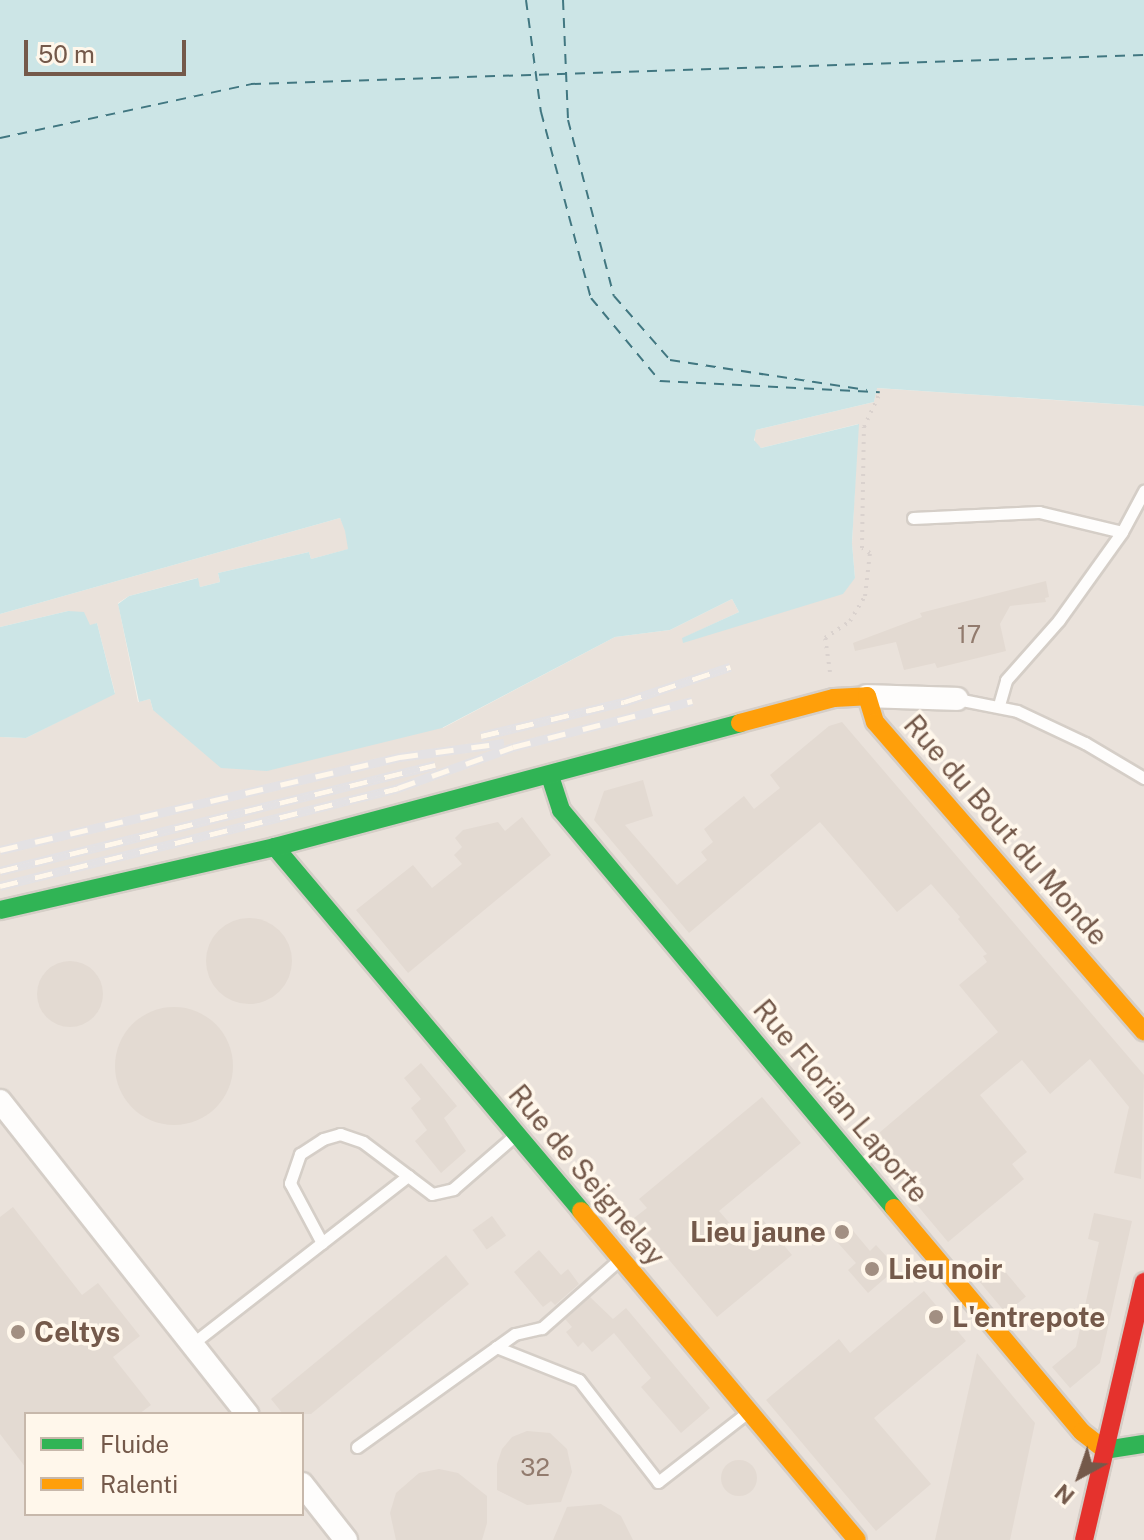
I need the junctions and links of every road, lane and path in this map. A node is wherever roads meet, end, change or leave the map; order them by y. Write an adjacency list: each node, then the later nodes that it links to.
1 (880, 392): 6 (path)
2 (1144, 491): 4 (lane)
3 (913, 518): 4 (lane)
4 (1122, 532): 8 (lane)
5 (867, 696): 6 (street); 7 (street); 13 (street, Rue du Bout du Monde)
6 (834, 698): 9 (street)
7 (957, 699): 8 (lane)
8 (999, 705): 10 (lane)
9 (550, 776): 11 (street); 26 (street, Rue Florian Laporte)
10 (1144, 778)
11 (275, 847): 12 (street); 15 (street, Rue de Seignelay)
12 (0, 910)
13 (1144, 1031)
14 (0, 1101): 20 (street)
15 (516, 1134): 16 (lane); 18 (street, Rue de Seignelay)
16 (408, 1176): 17 (lane); 17 (lane)
17 (322, 1243): 20 (lane)
18 (620, 1258): 21 (lane); 23 (street, Rue de Seignelay)
19 (1144, 1282): 26 (street)
20 (192, 1344): 22 (street)
21 (496, 1347): 23 (lane); 25 (lane)
22 (245, 1412)
23 (749, 1412): 29 (street, Rue de Seignelay)
24 (1144, 1444): 26 (street)
25 (357, 1447)
26 (1105, 1450): 30 (street)
27 (304, 1487): 28 (street)
28 (346, 1540)
29 (857, 1540)
30 (1084, 1540)

